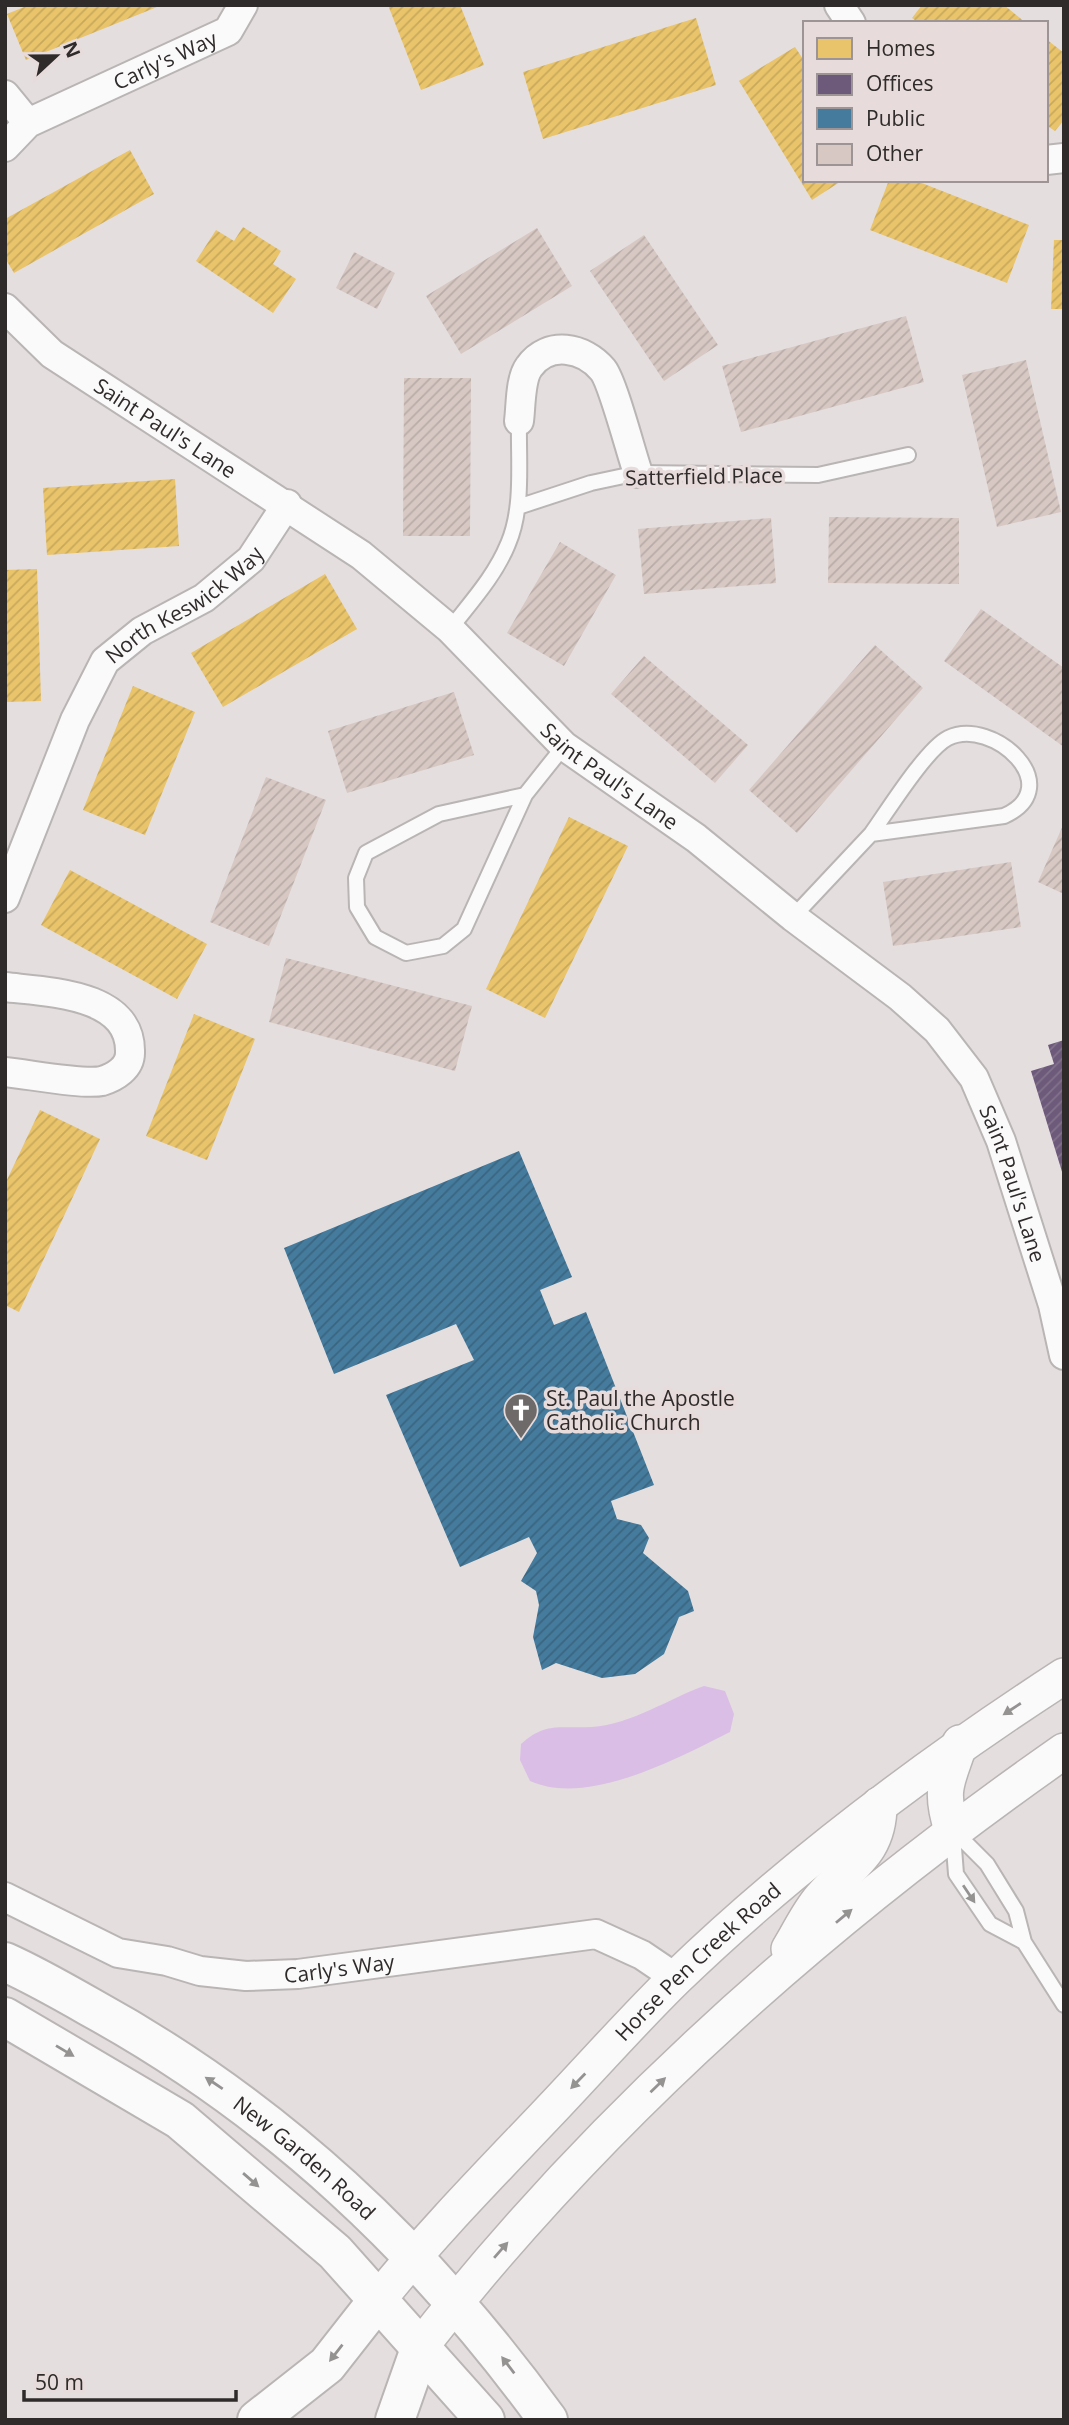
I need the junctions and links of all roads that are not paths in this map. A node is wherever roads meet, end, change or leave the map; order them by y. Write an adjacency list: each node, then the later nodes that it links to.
1 (243, 5): 5 (street, Carly's Way)
2 (839, 5): 3 (street)
3 (851, 21)
4 (5, 95): 5 (street)
5 (28, 122): 6 (street, Carly's Way)
6 (5, 147)
7 (5, 308): 11 (street, Saint Paul's Lane)
8 (519, 421): 10 (street); 12 (lane)
9 (908, 455): 10 (lane, Satterfield Place)
10 (638, 473): 12 (lane, Satterfield Place)
11 (287, 504): 13 (street, Saint Paul's Lane); 17 (street, North Keswick Way)
12 (517, 507): 13 (lane)
13 (450, 629): 14 (street, Saint Paul's Lane)
14 (565, 746): 15 (lane); 18 (street, Saint Paul's Lane)
15 (524, 794): 15 (lane)
16 (871, 834): 16 (lane); 18 (lane)
17 (5, 898)
18 (793, 917): 21 (street, Saint Paul's Lane)
19 (5, 987): 20 (street)
20 (5, 1072)
21 (1064, 1355)
22 (1064, 1675): 23 (street, Horse Pen Creek Road, one-way to 23)
23 (960, 1743): 25 (street, Horse Pen Creek Road); 26 (street)
24 (1064, 1751): 26 (street)
25 (879, 1805): 30 (street, Horse Pen Creek Road); 31 (street)
26 (952, 1830): 28 (lane); 28 (lane, one-way to 28); 31 (street, one-way to 26)
27 (5, 1897): 30 (street, Carly's Way)
28 (1024, 1942): 32 (lane)
29 (5, 1962): 34 (main road, New Garden Road, one-way to 29)
30 (676, 1978): 34 (street, Horse Pen Creek Road, one-way to 34)
31 (771, 1979): 36 (street, one-way to 31)
32 (1064, 2005)
33 (5, 2017): 35 (main road, one-way to 35)
34 (414, 2255): 35 (street, Horse Pen Creek Road); 36 (main road, New Garden Road)
35 (378, 2300): 37 (main road); 38 (main road, one-way to 38)
36 (456, 2302): 37 (street); 41 (main road, New Garden Road, one-way to 36)
37 (421, 2346): 39 (main road); 40 (main road)
38 (257, 2420)
39 (395, 2420)
40 (485, 2420)
41 (548, 2420)

